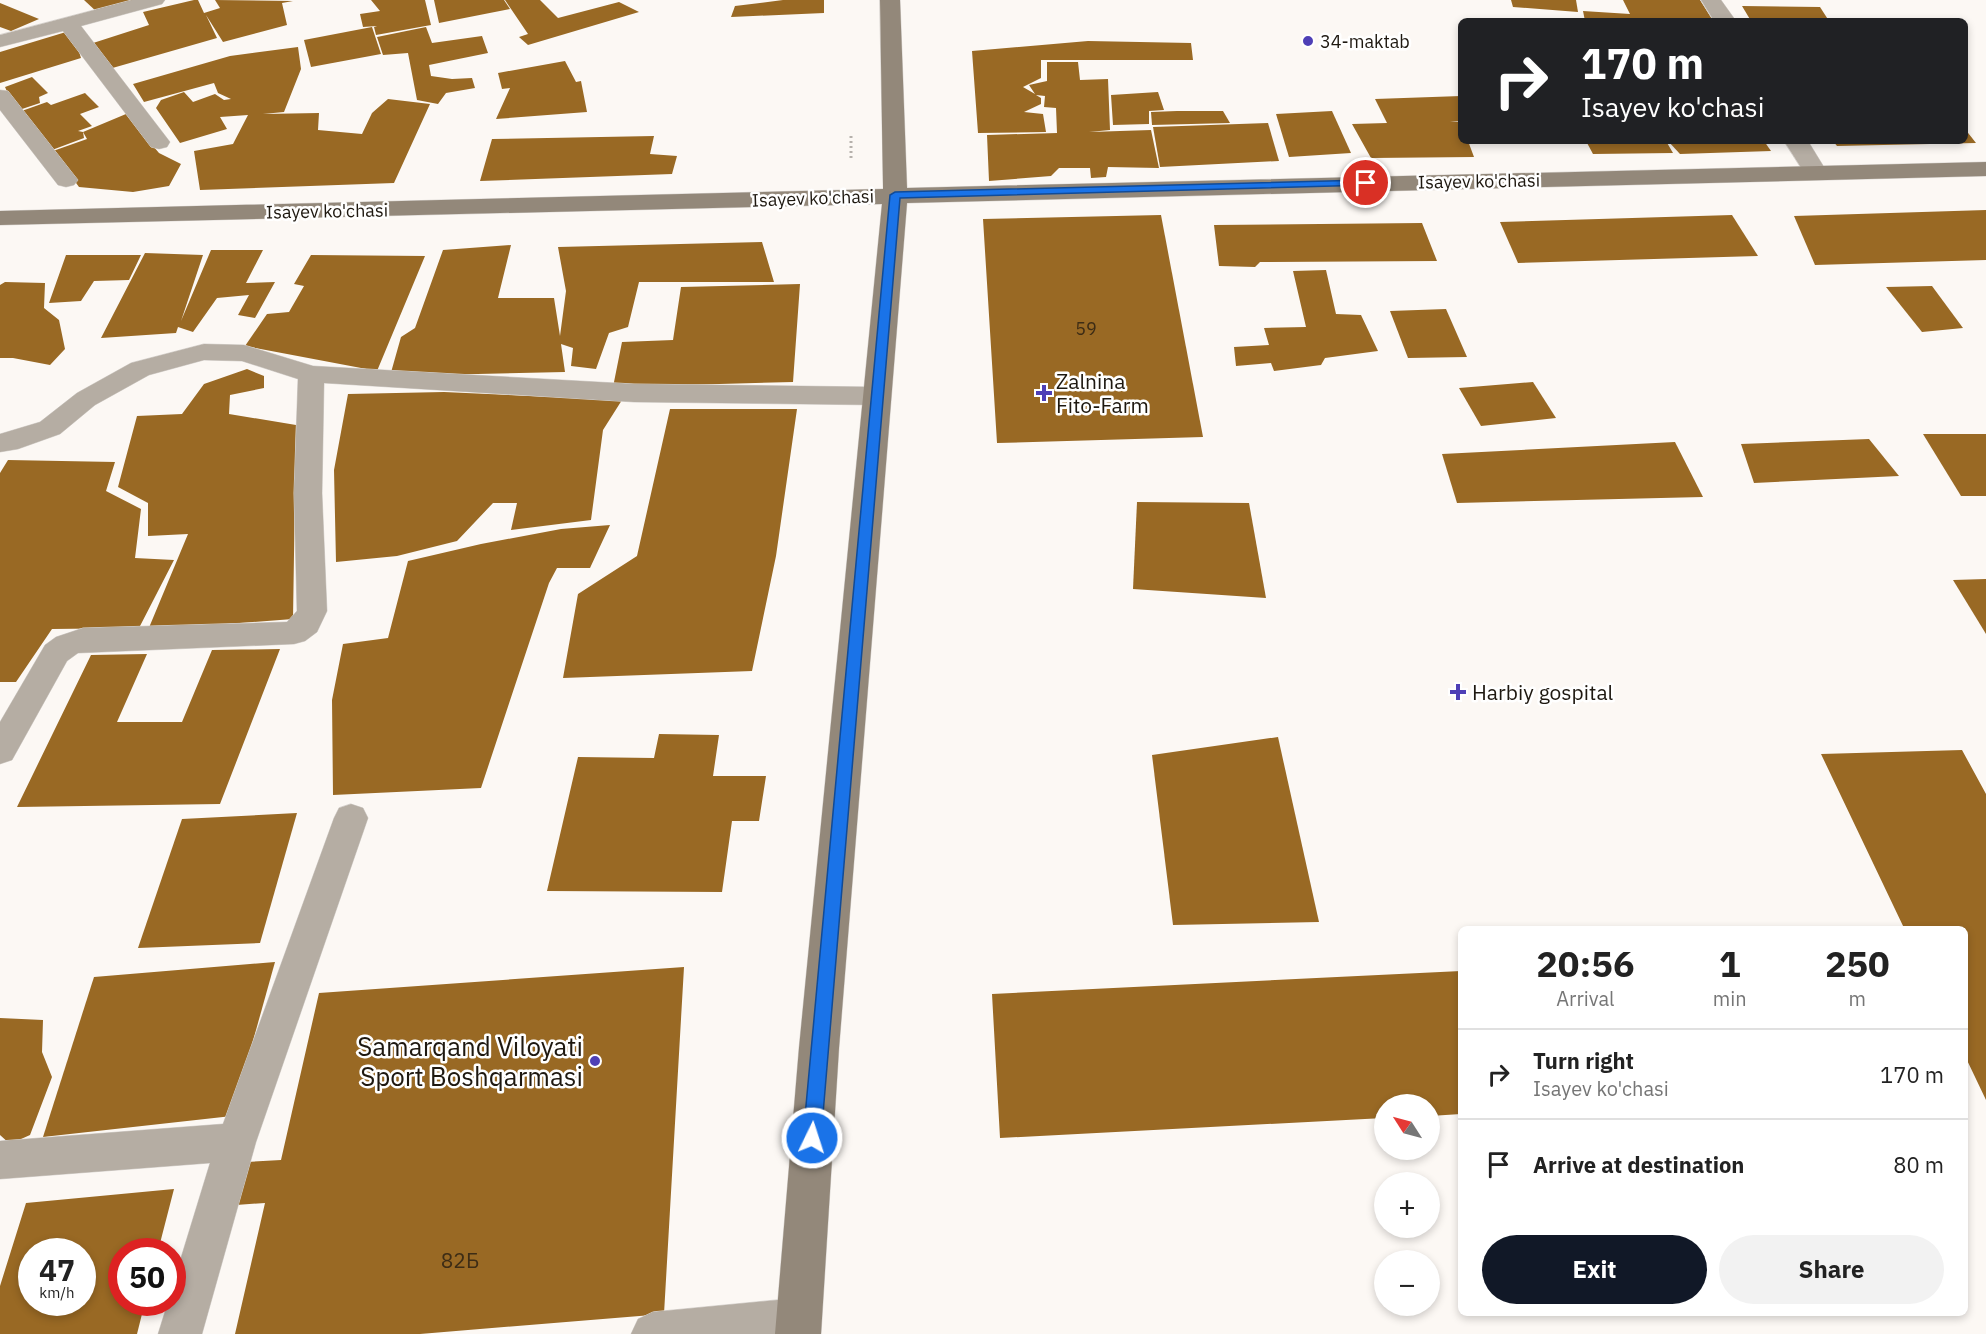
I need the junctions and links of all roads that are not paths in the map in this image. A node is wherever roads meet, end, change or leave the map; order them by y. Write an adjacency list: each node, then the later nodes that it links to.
1 (155, 0): 5 (lane)
2 (890, 0): 13 (main road)
3 (1712, 0): 4 (street)
4 (1723, 18)
5 (67, 22): 6 (lane); 8 (lane)
6 (0, 41)
7 (0, 96): 12 (lane)
8 (159, 142)
9 (1798, 144): 11 (street)
10 (1986, 169): 11 (main road, Isayev ko'chasi)
11 (1815, 172): 13 (main road, Isayev ko'chasi)
12 (66, 180)
13 (895, 195): 14 (main road, Isayev ko'chasi); 16 (main road)
14 (0, 218)
15 (311, 374): 16 (lane); 17 (lane); 18 (lane)
16 (876, 396): 22 (main road)
17 (0, 443)
18 (0, 751)
19 (351, 818): 20 (lane)
20 (236, 1142): 21 (lane); 23 (lane)
21 (0, 1160)
22 (798, 1326): 24 (lane)
23 (180, 1334)
24 (653, 1334)

